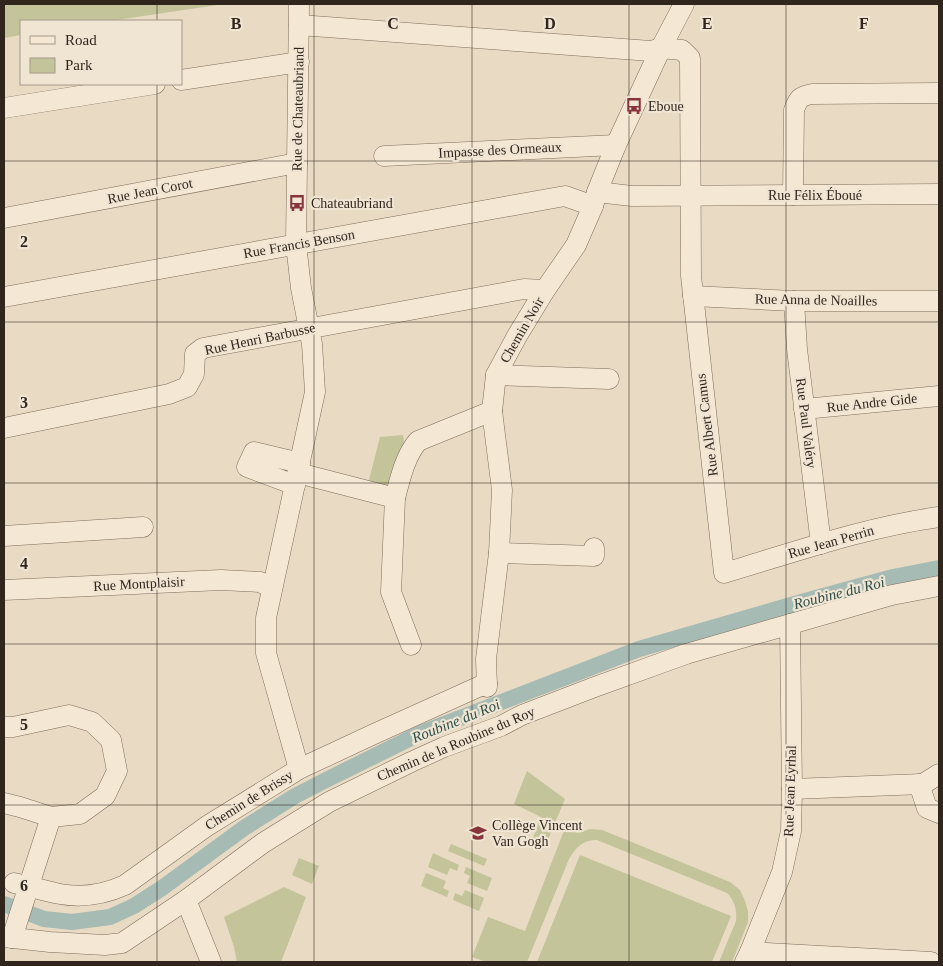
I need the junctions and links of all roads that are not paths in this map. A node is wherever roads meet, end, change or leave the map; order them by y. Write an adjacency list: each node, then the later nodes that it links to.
1 (299, 4): 3 (street, Rue de Chateaubriand)
2 (684, 4): 4 (street, Chemin Noir)
3 (299, 25): 4 (street, Rue Albert Camus); 5 (street, Rue de Chateaubriand)
4 (662, 48): 10 (street, Chemin Noir); 15 (street, Rue Albert Camus)
5 (298, 62): 6 (street); 12 (street, Rue de Chateaubriand)
6 (182, 80)
7 (149, 85): 9 (street)
8 (939, 93): 14 (street)
9 (4, 108)
10 (616, 145): 11 (street, Impasse des Ormeaux); 16 (street, Chemin Noir)
11 (384, 156)
12 (297, 163): 17 (street, Rue Jean Corot); 18 (street, Rue de Chateaubriand)
13 (939, 194): 14 (street, Rue Félix Éboué)
14 (793, 195): 15 (street, Rue Félix Éboué)
15 (690, 196): 16 (street, Rue Félix Éboué); 20 (street, Rue Albert Camus)
16 (595, 199): 18 (street, Rue Francis Benson); 19 (street, Chemin Noir)
17 (4, 218)
18 (296, 244): 21 (street, Rue Francis Benson); 24 (street, Rue de Chateaubriand)
19 (545, 290): 24 (street, Rue Henri Barbusse); 25 (street, Chemin Noir)
20 (693, 296): 22 (street, Rue Anna de Noailles); 39 (street, Rue Albert Camus)
21 (4, 297)
22 (794, 301): 23 (street, Rue Anna de Noailles); 28 (street, Rue Paul Valéry)
23 (939, 302)
24 (309, 329): 30 (street, Rue Henri Barbusse); 31 (street, Rue de Chateaubriand)
25 (496, 375): 26 (street); 29 (street, Chemin Noir)
26 (609, 379)
27 (939, 396): 28 (street, Rue Andre Gide)
28 (804, 409): 36 (street, Rue Paul Valéry)
29 (492, 411): 32 (street); 38 (street, Chemin Noir)
30 (4, 428)
31 (297, 474): 32 (street); 41 (street, Rue de Chateaubriand)
32 (395, 498): 44 (street)
33 (939, 516): 36 (street, Rue Jean Perrin)
34 (143, 527): 35 (street)
35 (4, 536)
36 (821, 544): 39 (street, Rue Jean Perrin)
37 (594, 548): 38 (street)
38 (499, 553): 45 (street, Chemin Noir)
39 (724, 573)
40 (939, 586): 43 (street, Chemin de la Roubine du Roy)
41 (272, 588): 42 (street, Rue Montplaisir); 47 (street, Rue de Chateaubriand)
42 (4, 590)
43 (790, 624): 50 (street, Rue Jean Eyrhal); 55 (street, Chemin de la Roubine du Roy)
44 (411, 645)
45 (487, 686): 47 (street, Chemin de Brissy)
46 (4, 727): 53 (street)
47 (299, 769): 54 (street, Chemin de Brissy)
48 (939, 774): 49 (street)
49 (919, 784): 50 (street); 52 (street)
50 (792, 789): 57 (street, Rue Jean Eyrhal)
51 (4, 804): 53 (street)
52 (939, 813)
53 (51, 817): 54 (street)
54 (24, 887): 56 (street)
55 (186, 900): 56 (street, Chemin de la Roubine du Roy); 58 (street)
56 (10, 934)
57 (747, 957): 59 (street)
58 (211, 962)
59 (931, 962)

